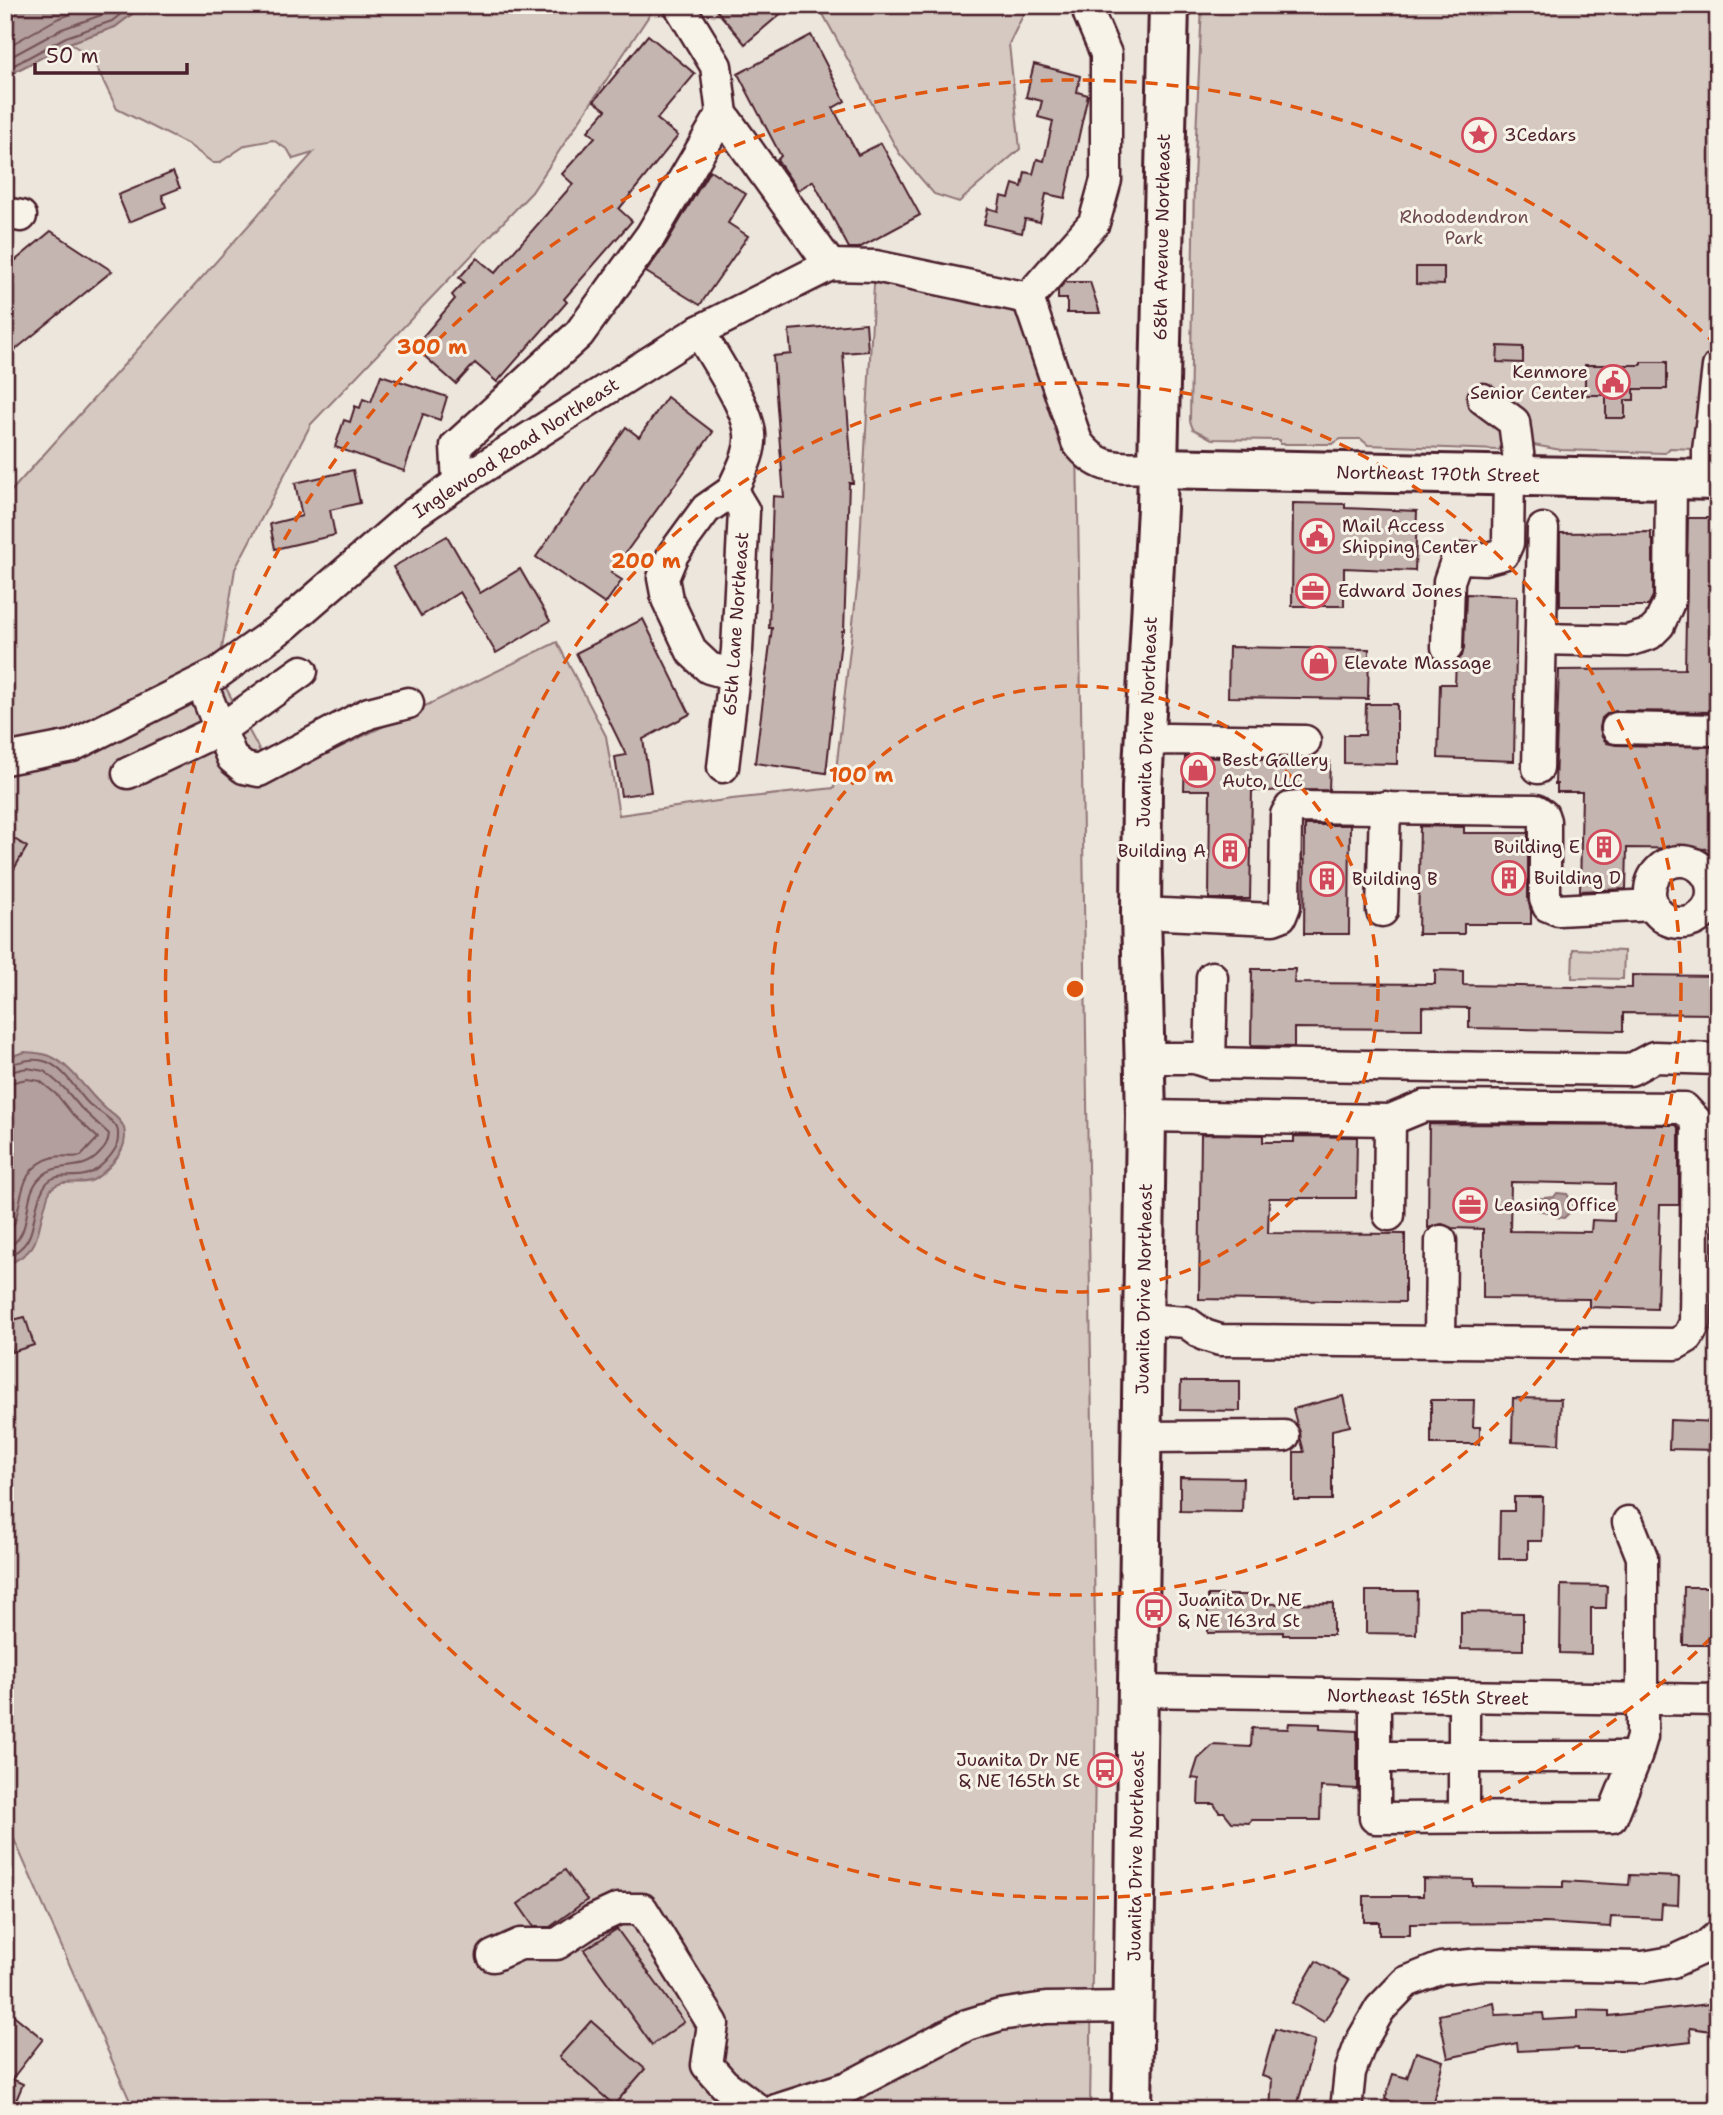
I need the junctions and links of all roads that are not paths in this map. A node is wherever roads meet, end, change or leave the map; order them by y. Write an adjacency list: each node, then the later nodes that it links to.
1 (679, 5): 4 (street)
2 (1169, 5): 10 (main road, 68th Avenue Northeast)
3 (1089, 14): 6 (street)
4 (722, 114): 5 (street); 14 (street)
5 (830, 265): 6 (street, Inglewood Road Northeast); 7 (street, Inglewood Road Northeast)
6 (1028, 298): 10 (street)
7 (699, 331): 14 (street, Inglewood Road Northeast); 15 (street)
8 (1718, 367): 13 (street)
9 (1483, 399): 11 (street)
10 (1158, 468): 11 (main road, Northeast 170th Street); 27 (main road, Juanita Drive Northeast)
11 (1515, 476): 12 (main road, Northeast 170th Street); 18 (street)
12 (1671, 478): 13 (main road, Northeast 170th Street); 17 (street)
13 (1713, 480)
14 (458, 482): 21 (street, Inglewood Road Northeast)
15 (732, 491): 20 (street, 65th Lane Northeast); 20 (street)
16 (1543, 529): 17 (street)
17 (1541, 639): 30 (street)
18 (1447, 647)
19 (302, 671): 24 (street)
20 (734, 675): 29 (street, 65th Lane Northeast)
21 (201, 682): 24 (street); 28 (street, Inglewood Road Northeast)
22 (408, 703): 24 (street)
23 (1617, 728): 25 (street)
24 (221, 729): 31 (street)
25 (1718, 730)
26 (1305, 741): 27 (street)
27 (1145, 742): 35 (main road, Juanita Drive Northeast)
28 (5, 759)
29 (723, 767)
30 (1538, 768)
31 (128, 773)
32 (1385, 807): 33 (street); 34 (street); 35 (street)
33 (1653, 905)
34 (1382, 911)
35 (1141, 913): 37 (main road, Juanita Drive Northeast)
36 (1212, 977): 39 (street)
37 (1143, 1058): 39 (street); 40 (main road, Juanita Drive Northeast)
38 (1718, 1059): 39 (street)
39 (1210, 1063)
40 (1146, 1116): 41 (street); 44 (main road, Juanita Drive Northeast)
41 (1390, 1120): 42 (street); 45 (street)
42 (1389, 1215)
43 (1441, 1241): 45 (street)
44 (1143, 1319): 45 (street); 47 (main road, Juanita Drive Northeast)
45 (1440, 1341)
46 (1284, 1436): 47 (street)
47 (1141, 1437): 49 (main road, Juanita Drive Northeast)
48 (1628, 1522): 52 (street)
49 (1139, 1691): 50 (street, Northeast 165th Street); 60 (main road, Juanita Drive Northeast)
50 (1375, 1696): 51 (street, Northeast 165th Street); 55 (street)
51 (1464, 1698): 52 (street, Northeast 165th Street); 56 (street)
52 (1642, 1699): 53 (street, Northeast 165th Street); 54 (street)
53 (1718, 1700)
54 (1636, 1757): 56 (street); 57 (street)
55 (1375, 1758): 56 (street); 57 (street)
56 (1465, 1758): 57 (street)
57 (1464, 1817)
58 (1718, 1936): 64 (street)
59 (493, 1956): 61 (street)
60 (1134, 2007): 62 (street); 63 (main road, Juanita Drive Northeast)
61 (758, 2110)
62 (776, 2110)
63 (1132, 2110)
64 (1346, 2110)

